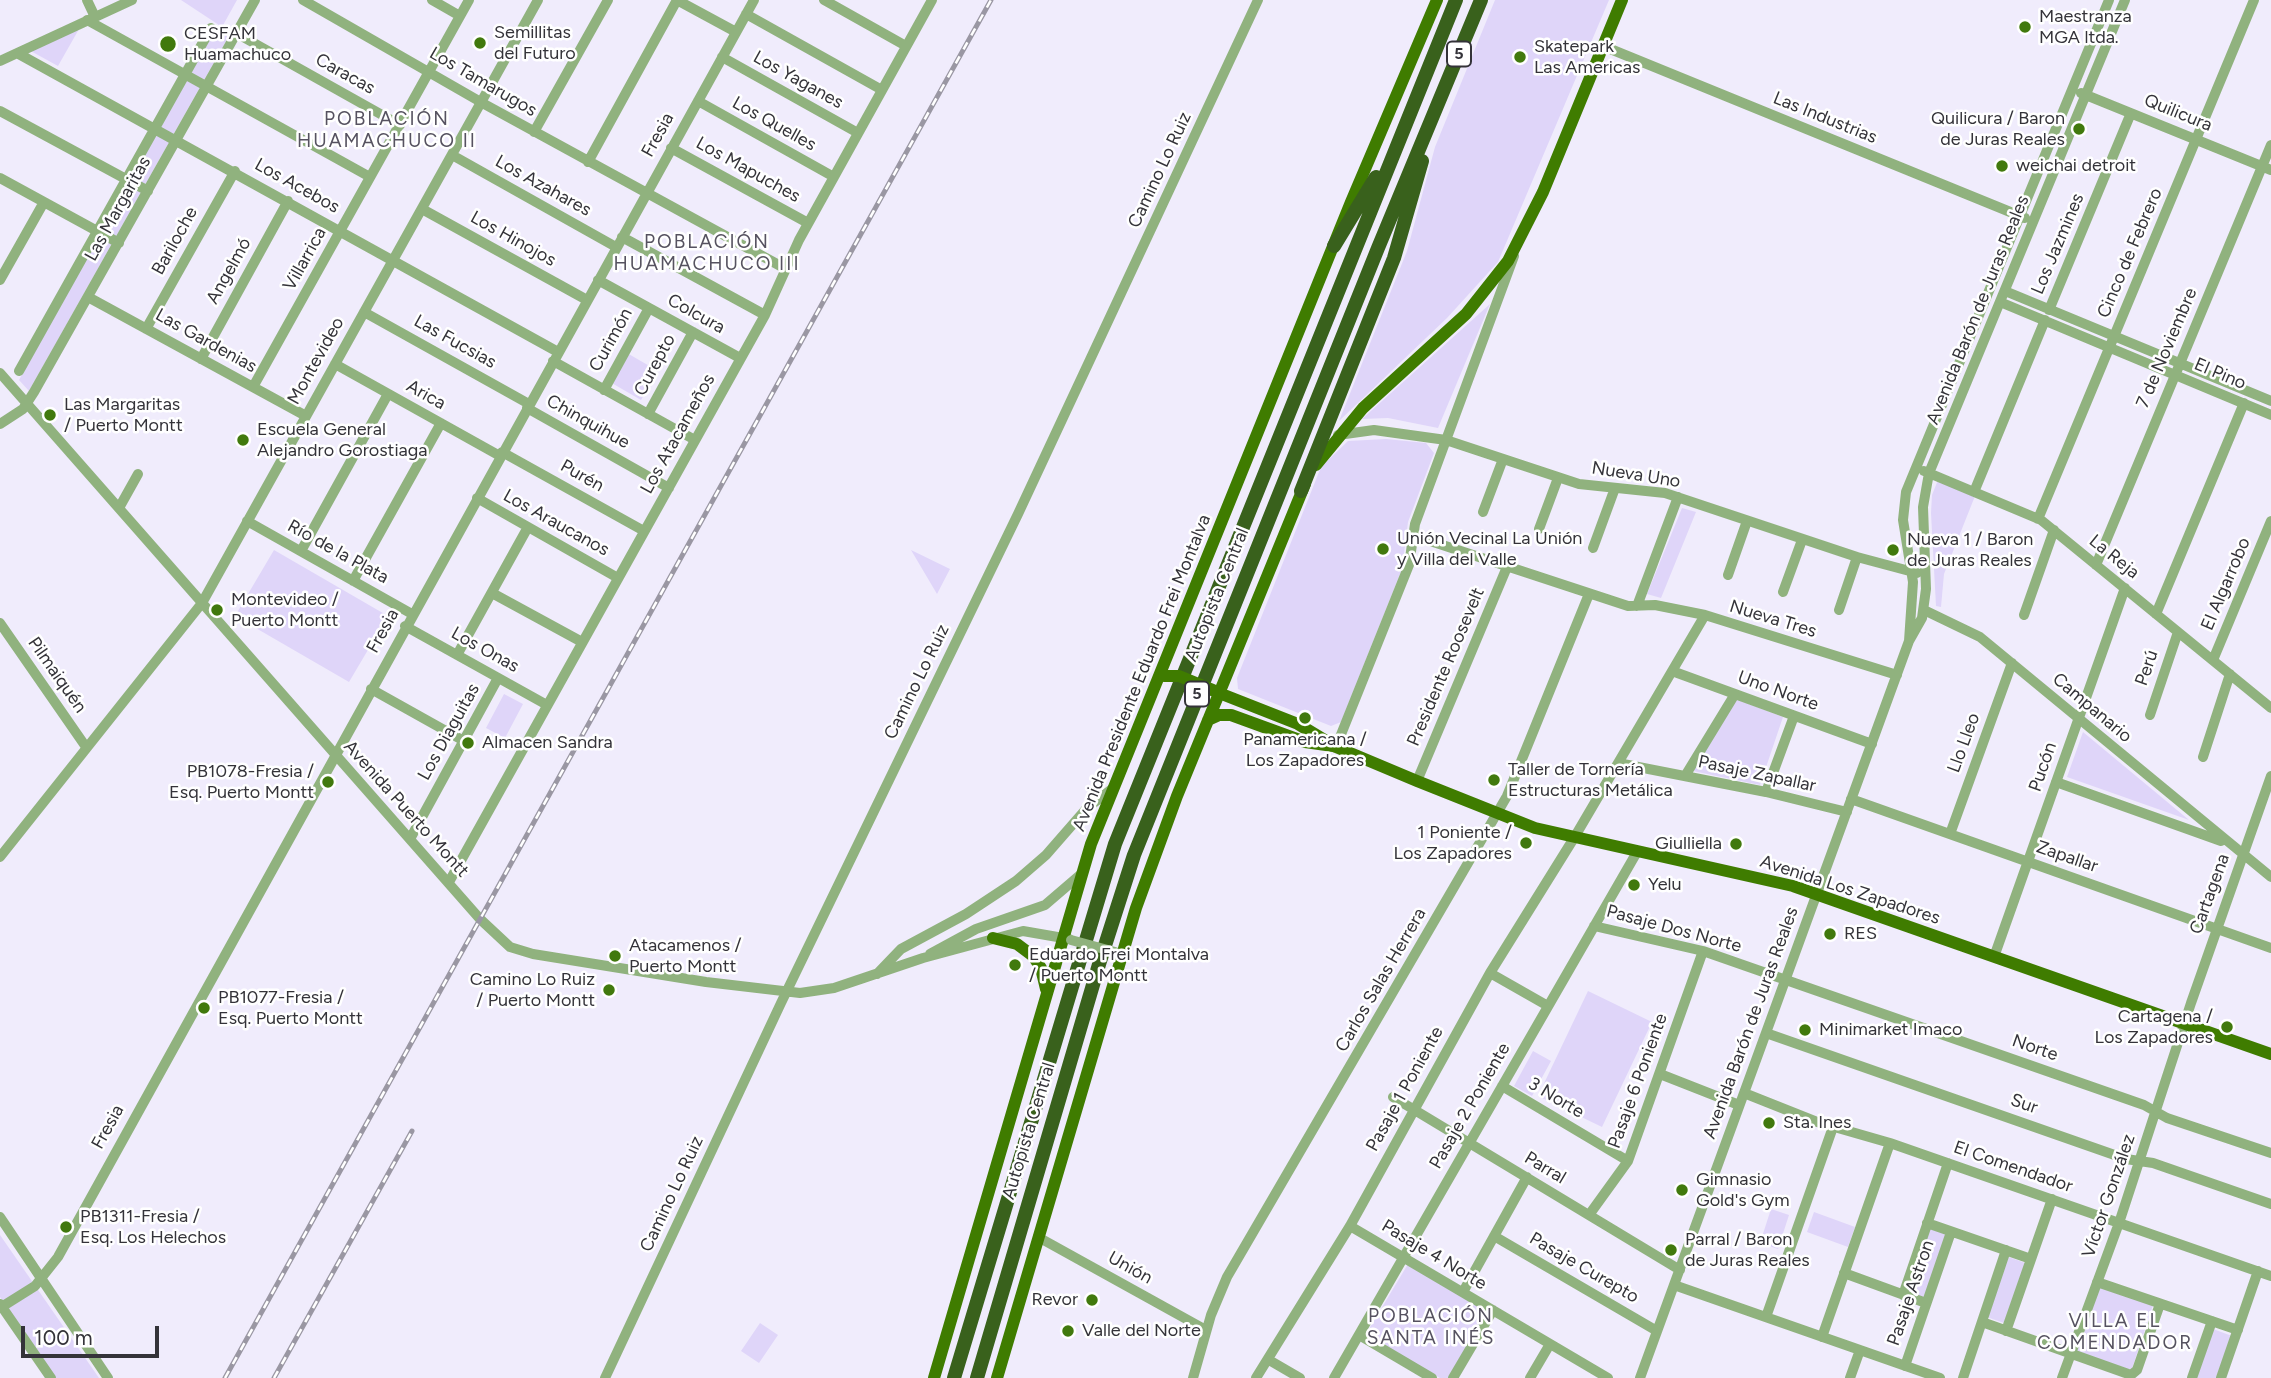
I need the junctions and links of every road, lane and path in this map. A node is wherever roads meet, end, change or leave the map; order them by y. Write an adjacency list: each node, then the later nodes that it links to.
1 (87, 0): 23 (street)
2 (132, 0): 23 (street)
3 (255, 0): 25 (street, Las Margaritas)
4 (303, 0): 32 (street, Los Tamarugos)
5 (432, 0): 22 (street)
6 (469, 0): 22 (street, Villarrica)
7 (538, 0): 38 (street, Montevideo)
8 (608, 0): 46 (street)
9 (677, 0): 26 (street); 53 (street)
10 (754, 0): 21 (street, Fresia)
11 (824, 0): 27 (street)
12 (1258, 0): 220 (street, Camino Lo Ruiz)
13 (1437, 0): 73 (main road, Avenida Presidente Eduardo Frei Montalva)
14 (1456, 0): 45 (highway, Autopista Central / 5)
15 (1481, 0): 40 (highway, Autopista Central / 5)
16 (1622, 0): 28 (main road)
17 (2109, 0): 35 (street, Avenida Barón de Juras Reales)
18 (2125, 0): 37 (street, Avenida Barón de Juras Reales)
19 (2254, 0): 49 (street, Cinco de Febrero)
20 (928, 1): 27 (street, Los Atacameños)
21 (746, 14): 26 (street, Fresia); 36 (street)
22 (460, 16): 32 (street, Villarrica)
23 (91, 19): 29 (street); 33 (street)
24 (211, 28): 33 (street, Las Margaritas)
25 (236, 33): 34 (street, Las Margaritas); 43 (street, Caracas)
26 (736, 33): 30 (street, Fresia)
27 (906, 46): 36 (street, Los Atacameños)
28 (1604, 46): 65 (street, Las Industrias); 72 (main road)
29 (17, 52): 31 (street); 44 (street, Los Acebos)
30 (722, 57): 39 (street, Fresia); 47 (street, Los Yaganes)
31 (0, 61)
32 (430, 71): 38 (street, Los Tamarugos); 43 (street, Villarrica)
33 (185, 75): 34 (street); 44 (street, Las Margaritas)
34 (206, 87): 48 (street, Las Margaritas); 56 (street)
35 (2072, 89): 37 (street, Quilicura); 65 (street, Avenida Barón de Juras Reales)
36 (882, 90): 47 (street, Los Atacameños)
37 (2086, 95): 42 (street, Quilicura); 66 (street, Avenida Barón de Juras Reales)
38 (482, 101): 46 (street, Los Tamarugos); 52 (street, Montevideo)
39 (698, 101): 51 (street, Fresia); 57 (street, Los Quelles)
40 (1436, 108): 119 (highway); 285 (highway, Autopista Central / 5)
41 (0, 111): 59 (street)
42 (2131, 113): 49 (street, Quilicura); 84 (street, Los Jazmines)
43 (400, 125): 56 (street, Villarrica)
44 (155, 127): 48 (street, Los Acebos); 59 (street, Las Margaritas)
45 (1403, 130): 73 (highway); 284 (highway, Autopista Central / 5)
46 (534, 132): 53 (street, Los Tamarugos)
47 (858, 133): 57 (street, Los Atacameños)
48 (177, 139): 55 (street, Los Acebos); 60 (street, Las Margaritas)
49 (2196, 139): 54 (street, Quilicura); 87 (street, Cinco de Febrero)
50 (2271, 145): 54 (street, 7 de Noviembre)
51 (671, 148): 61 (street, Fresia); 67 (street, Los Mapuches)
52 (452, 155): 64 (street, Montevideo); 70 (street, Los Azahares)
53 (588, 162): 61 (street, Los Tamarugos)
54 (2266, 168): 91 (street, 7 de Noviembre)
55 (235, 171): 62 (street, Los Acebos); 85 (street, Bariloche)
56 (370, 177): 69 (street, Villarrica)
57 (834, 177): 67 (street, Los Atacameños)
58 (0, 178): 63 (street)
59 (126, 179): 60 (street); 68 (street, Las Margaritas)
60 (148, 191): 71 (street, Las Margaritas)
61 (646, 193): 70 (street, Fresia); 75 (street, Los Tamarugos)
62 (288, 201): 69 (street, Los Acebos); 90 (street, Angelmó)
63 (44, 202): 68 (street); 76 (street)
64 (422, 209): 74 (street, Montevideo); 80 (street, Los Hinojos)
65 (2019, 216): 66 (street, Las Industrias); 113 (street, Avenida Barón de Juras Reales)
66 (2033, 221): 78 (street, Avenida Barón de Juras Reales)
67 (808, 223): 75 (street, Los Atacameños)
68 (97, 231): 71 (street); 93 (street, Las Margaritas)
69 (341, 231): 74 (street, Los Acebos); 96 (street, Villarrica)
70 (619, 242): 77 (street, Fresia); 83 (street, Los Azahares)
71 (118, 243): 79 (street, Las Margaritas)
72 (1517, 245): 108 (main road); 110 (street)
73 (1334, 246): 169 (main road, Avenida Presidente Eduardo Frei Montalva)
74 (393, 260): 82 (street, Montevideo); 88 (street, Los Acebos)
75 (786, 269): 83 (street, Los Atacameños)
76 (0, 280)
77 (598, 280): 80 (street, Fresia); 81 (street, Colcura)
78 (2002, 296): 84 (street, El Pino); 114 (street, Avenida Barón de Juras Reales)
79 (88, 297): 85 (street, Las Gardenias); 101 (street, Las Margaritas)
80 (587, 300): 88 (street, Fresia)
81 (649, 308): 86 (street, Colcura); 97 (street, Curimón)
82 (364, 312): 92 (street, Montevideo); 102 (street, Las Fucsias)
83 (765, 315): 89 (street, Los Atacameños)
84 (2047, 315): 87 (street, El Pino); 120 (street, Los Jazmines)
85 (146, 329): 90 (street, Las Gardenias)
86 (693, 332): 89 (street, Colcura); 103 (street, Curepto)
87 (2112, 342): 91 (street, El Pino); 95 (street, El Pino); 125 (street, Cinco de Febrero)
88 (555, 356): 97 (street, Los Acebos); 102 (street, Fresia)
89 (740, 358): 109 (street, Los Atacameños)
90 (201, 359): 96 (street, Las Gardenias)
91 (2180, 363): 95 (street, 7 de Noviembre); 99 (street, El Pino)
92 (335, 364): 98 (street, Arica); 105 (street, Montevideo)
93 (19, 371)
94 (0, 373): 101 (street, Avenida Puerto Montt)
95 (2175, 375): 100 (street, El Pino); 138 (street, 7 de Noviembre)
96 (253, 387): 105 (street, Las Gardenias)
97 (604, 390): 103 (street, Los Acebos)
98 (388, 394): 106 (street, Arica); 136 (street)
99 (2271, 401)
100 (2244, 403): 104 (street, El Pino); 154 (street)
101 (27, 404): 107 (street, Las Margaritas); 123 (street, Avenida Puerto Montt)
102 (528, 406): 111 (street, Fresia); 117 (street, Chinquihue)
103 (648, 414): 109 (street, Los Acebos)
104 (2271, 415)
105 (306, 416): 127 (street, Montevideo)
106 (441, 423): 111 (street, Arica); 144 (street)
107 (0, 424)
108 (1338, 435): 110 (street, Nueva Uno); 119 (main road)
109 (695, 440): 117 (street, Los Atacameños)
110 (1446, 440): 112 (street, Nueva Uno); 133 (street)
111 (501, 454): 122 (street, Fresia); 132 (street, Purén)
112 (1503, 459): 116 (street, Nueva Uno); 124 (street)
113 (1916, 467): 114 (street, La Reja); 140 (street, Avenida Barón de Juras Reales)
114 (1929, 473): 120 (street, La Reja); 142 (street, Avenida Barón de Juras Reales)
115 (138, 474): 123 (street)
116 (1558, 478): 118 (street, Nueva Uno); 130 (street)
117 (669, 488): 132 (street, Los Atacameños)
118 (1615, 488): 121 (street, Nueva Uno); 135 (street)
119 (1301, 491): 171 (main road)
120 (1974, 492): 125 (street, La Reja)
121 (1678, 497): 126 (street, Nueva Uno); 150 (street)
122 (477, 498): 129 (street, Los Araucanos); 153 (street, Fresia)
123 (119, 508): 149 (street, Avenida Puerto Montt)
124 (1483, 512)
125 (2038, 519): 131 (street, La Reja)
126 (1747, 520): 134 (street, Nueva Uno); 141 (street)
127 (247, 521): 136 (street, Río de la Plata); 149 (street, Montevideo)
128 (2271, 521): 163 (street, El Algarrobo)
129 (528, 527): 143 (street, Los Araucanos); 147 (street)
130 (1539, 529)
131 (2054, 530): 138 (street, La Reja); 156 (street)
132 (644, 531): 143 (street, Los Atacameños)
133 (1412, 535): 139 (street, Nueva Tres); 182 (street)
134 (1802, 540): 137 (street, Nueva Uno); 146 (street)
135 (1593, 548)
136 (301, 551): 144 (street, Río de la Plata)
137 (1857, 557): 140 (street, Nueva Uno); 151 (street)
138 (2096, 565): 145 (street, La Reja)
139 (1507, 566): 148 (street, Nueva Tres); 188 (street, Presidente Roosevelt)
140 (1912, 572): 142 (street, Nueva Uno); 160 (street, Avenida Barón de Juras Reales)
141 (1728, 575)
142 (1926, 576): 152 (street, Avenida Barón de Juras Reales)
143 (618, 578): 161 (street, Los Atacameños)
144 (354, 581): 153 (street, Río de la Plata)
145 (2124, 588): 154 (street, La Reja); 177 (street, Pucón)
146 (1783, 592)
147 (492, 593): 161 (street); 162 (street)
148 (1589, 594): 150 (street, Nueva Tres); 194 (street, Carlos Salas Herrera)
149 (202, 603): 181 (street, Montevideo); 183 (street, Avenida Puerto Montt)
150 (1637, 606): 155 (street, Nueva Tres)
151 (1839, 610)
152 (1924, 610): 160 (street, Avenida Barón de Juras Reales); 164 (street, Campanario)
153 (412, 614): 158 (street, Fresia)
154 (2156, 614): 159 (street, La Reja)
155 (1705, 615): 165 (street, Pasaje 1 Poniente); 167 (street, Nueva Tres)
156 (2024, 615)
157 (0, 623): 181 (street, Pilmaiquén)
158 (405, 626): 162 (street, Los Onas); 170 (street, Fresia)
159 (2178, 632): 163 (street, La Reja); 175 (street, Perú)
160 (1909, 641): 167 (street, Avenida Barón de Juras Reales)
161 (582, 642): 173 (street, Los Atacameños)
162 (457, 655): 168 (street, Los Onas)
163 (2213, 660): 166 (street, La Reja)
164 (2012, 663): 177 (street, Campanario); 195 (street, Llo Lleo)
165 (1672, 671): 172 (street, Uno Norte); 185 (street, Pasaje 1 Poniente)
166 (2230, 674): 174 (street, La Reja); 184 (street)
167 (1897, 676): 180 (street, Avenida Barón de Juras Reales)
168 (498, 678): 173 (street, Los Onas); 179 (street, Los Diaguitas)
169 (1159, 679): 171 (main road, Avenida Los Zapadores, bridge); 190 (main road, Avenida Presidente Eduardo Frei Montalva)
170 (371, 689): 179 (street); 183 (street, Fresia)
171 (1216, 692): 178 (main road); 182 (main road, Avenida Los Zapadores)
172 (1735, 694): 176 (street, Uno Norte); 186 (street)
173 (547, 705): 205 (street, Los Atacameños)
174 (2271, 706)
175 (2150, 715)
176 (1794, 716): 180 (street, Uno Norte); 191 (street)
177 (2078, 719): 189 (street, Pucón); 198 (street, Campanario)
178 (1208, 720): 182 (main road, Avenida Los Zapadores); 213 (main road)
179 (464, 741): 197 (street, Los Diaguitas)
180 (1871, 744): 192 (street, Avenida Barón de Juras Reales)
181 (86, 747): 201 (street, Montevideo)
182 (1336, 747): 188 (main road, Avenida Los Zapadores)
183 (334, 754): 197 (street, Avenida Puerto Montt); 257 (street, Fresia)
184 (2203, 757)
185 (1618, 763): 186 (street, Pasaje Zapallar); 196 (street, Pasaje 1 Poniente)
186 (1685, 776): 191 (street, Pasaje Zapallar)
187 (2271, 776): 200 (street, Cartagena)
188 (1417, 781): 194 (main road, Avenida Los Zapadores)
189 (2056, 782): 198 (street, Campanario); 202 (street, Pucón)
190 (1112, 789): 203 (main road, Avenida Presidente Eduardo Frei Montalva); 217 (street)
191 (1766, 792): 193 (street, Pasaje Zapallar)
192 (1851, 799): 193 (street, Avenida Barón de Juras Reales); 195 (street, Zapallar)
193 (1847, 812): 206 (street, Avenida Barón de Juras Reales)
194 (1498, 814): 196 (main road, Avenida Los Zapadores); 269 (street, Carlos Salas Herrera)
195 (1950, 834): 202 (street, Zapallar)
196 (1574, 838): 199 (main road, Avenida Los Zapadores); 216 (street, Pasaje 1 Poniente)
197 (410, 839): 205 (street, Avenida Puerto Montt)
198 (2231, 844): 200 (street, Campanario)
199 (1637, 852): 206 (main road, Avenida Los Zapadores); 207 (street, Pasaje 2 Poniente)
200 (2243, 854): 204 (street, Campanario); 208 (street, Cartagena)
201 (0, 857)
202 (2028, 862): 208 (street, Zapallar); 214 (street, Pucón)
203 (1080, 875): 210 (main road, Avenida Presidente Eduardo Frei Montalva); 215 (street, Avenida Puerto Montt)
204 (2271, 877)
205 (449, 882): 220 (street, Avenida Puerto Montt)
206 (1817, 894): 214 (main road, Avenida Los Zapadores); 218 (street, Avenida Barón de Juras Reales)
207 (1594, 926): 212 (street, Pasaje Dos Norte); 221 (street, Pasaje 2 Poniente)
208 (2216, 928): 211 (street, Zapallar); 222 (street, Cartagena)
209 (993, 938): 210 (street, Avenida Puerto Montt); 215 (street, Avenida Puerto Montt); 219 (main road)
210 (1067, 938): 213 (street, Avenida Puerto Montt, bridge); 219 (main road, Avenida Presidente Eduardo Frei Montalva)
211 (2271, 948)
212 (1703, 951): 218 (street, Pasaje Dos Norte); 225 (street, Pasaje 6 Poniente)
213 (1118, 953): 249 (main road)
214 (1994, 957): 222 (main road, Avenida Los Zapadores)
215 (923, 958): 217 (street, Avenida Puerto Montt)
216 (1490, 973): 221 (street); 230 (street, Pasaje 1 Poniente)
217 (877, 974): 220 (street, Avenida Puerto Montt)
218 (1785, 980): 223 (street, Avenida Barón de Juras Reales); 231 (street, Norte)
219 (1047, 991): 283 (main road, Avenida Presidente Eduardo Frei Montalva)
220 (785, 993): 282 (street, Camino Lo Ruiz)
221 (1548, 1006): 226 (street, Pasaje 2 Poniente)
222 (2185, 1024): 224 (main road, Avenida Los Zapadores); 231 (street, Víctor González)
223 (1766, 1033): 227 (street, Avenida Barón de Juras Reales); 237 (street, Sur)
224 (2271, 1054)
225 (1660, 1074): 229 (street); 236 (street, Pasaje 6 Poniente)
226 (1502, 1086): 233 (street, Pasaje 2 Poniente); 236 (street, 3 Norte)
227 (1744, 1093): 229 (street, Avenida Barón de Juras Reales); 232 (street, El Comendador)
228 (1393, 1097): 230 (street, Parral)
229 (1740, 1105): 253 (street, Avenida Barón de Juras Reales)
230 (1413, 1109): 233 (street, Parral); 246 (street, Pasaje 1 Poniente)
231 (2157, 1112): 235 (street, Norte); 237 (street, Víctor González)
232 (1833, 1127): 234 (street, El Comendador); 266 (street)
233 (1469, 1143): 239 (street, Parral); 251 (street, Pasaje 2 Poniente)
234 (1890, 1143): 238 (street, El Comendador); 255 (street)
235 (2271, 1153)
236 (1628, 1161): 242 (street, Pasaje 6 Poniente)
237 (2140, 1161): 241 (street, Sur); 245 (street, Víctor González)
238 (1948, 1163): 240 (street, El Comendador); 244 (street)
239 (1527, 1177): 242 (street, Parral); 248 (street)
240 (2052, 1199): 245 (street, El Comendador); 252 (street)
241 (2271, 1204)
242 (1589, 1215): 253 (street, Parral)
243 (0, 1217): 257 (street)
244 (1927, 1223): 247 (street); 261 (street)
245 (2119, 1223): 254 (street, El Comendador); 258 (street, Víctor González)
246 (1350, 1226): 251 (street, Pasaje 4 Norte); 278 (street, Pasaje 1 Poniente)
247 (1951, 1232): 250 (street); 262 (street, Pasaje Astron)
248 (1494, 1236): 260 (street); 271 (street, Pasaje Curepto)
249 (1038, 1237): 269 (street, Unión); 286 (main road)
250 (2006, 1250): 252 (street); 268 (street)
251 (1404, 1257): 260 (street, Pasaje 4 Norte); 273 (street, Pasaje 2 Poniente)
252 (2031, 1259): 272 (street)
253 (1680, 1270): 259 (street, Avenida Barón de Juras Reales)
254 (2258, 1271): 256 (street, El Comendador); 270 (street)
255 (1844, 1273): 261 (street); 274 (street)
256 (2271, 1276)
257 (42, 1278): 264 (street, Fresia); 281 (street)
258 (2097, 1282): 263 (street); 277 (street, Víctor González)
259 (1674, 1285): 266 (street); 271 (street, Avenida Barón de Juras Reales)
260 (1462, 1292): 265 (street, Pasaje 4 Norte)
261 (1903, 1295): 262 (street)
262 (1926, 1303): 279 (street, Pasaje Astron)
263 (2160, 1304): 267 (street); 277 (street)
264 (1, 1306): 280 (street)
265 (1493, 1310): 275 (street, Pasaje 4 Norte); 292 (street)
266 (1766, 1317): 274 (street)
267 (2212, 1321): 270 (street); 300 (street)
268 (1982, 1322): 272 (street); 298 (street)
269 (1206, 1330): 287 (street, Carlos Salas Herrera)
270 (2238, 1330): 301 (street)
271 (1657, 1331): 295 (street, Avenida Barón de Juras Reales)
272 (2006, 1331): 277 (street)
273 (1359, 1335): 290 (street, Pasaje 2 Poniente); 291 (street)
274 (1822, 1337): 276 (street)
275 (1550, 1344): 293 (street); 294 (street, Pasaje 4 Norte)
276 (1860, 1350): 279 (street); 296 (street)
277 (2071, 1354): 299 (street, Víctor González)
278 (1269, 1360): 288 (street, Pasaje 1 Poniente); 289 (street)
279 (1905, 1366): 297 (street)
280 (51, 1378)
281 (108, 1378)
282 (605, 1378)
283 (934, 1378)
284 (954, 1378)
285 (976, 1378)
286 (997, 1378)
287 (1193, 1378)
288 (1256, 1378)
289 (1300, 1378)
290 (1334, 1378)
291 (1432, 1378)
292 (1453, 1378)
293 (1530, 1378)
294 (1608, 1378)
295 (1640, 1378)
296 (1850, 1378)
297 (1940, 1378)
298 (1963, 1378)
299 (2062, 1378)
300 (2192, 1378)
301 (2221, 1378)

